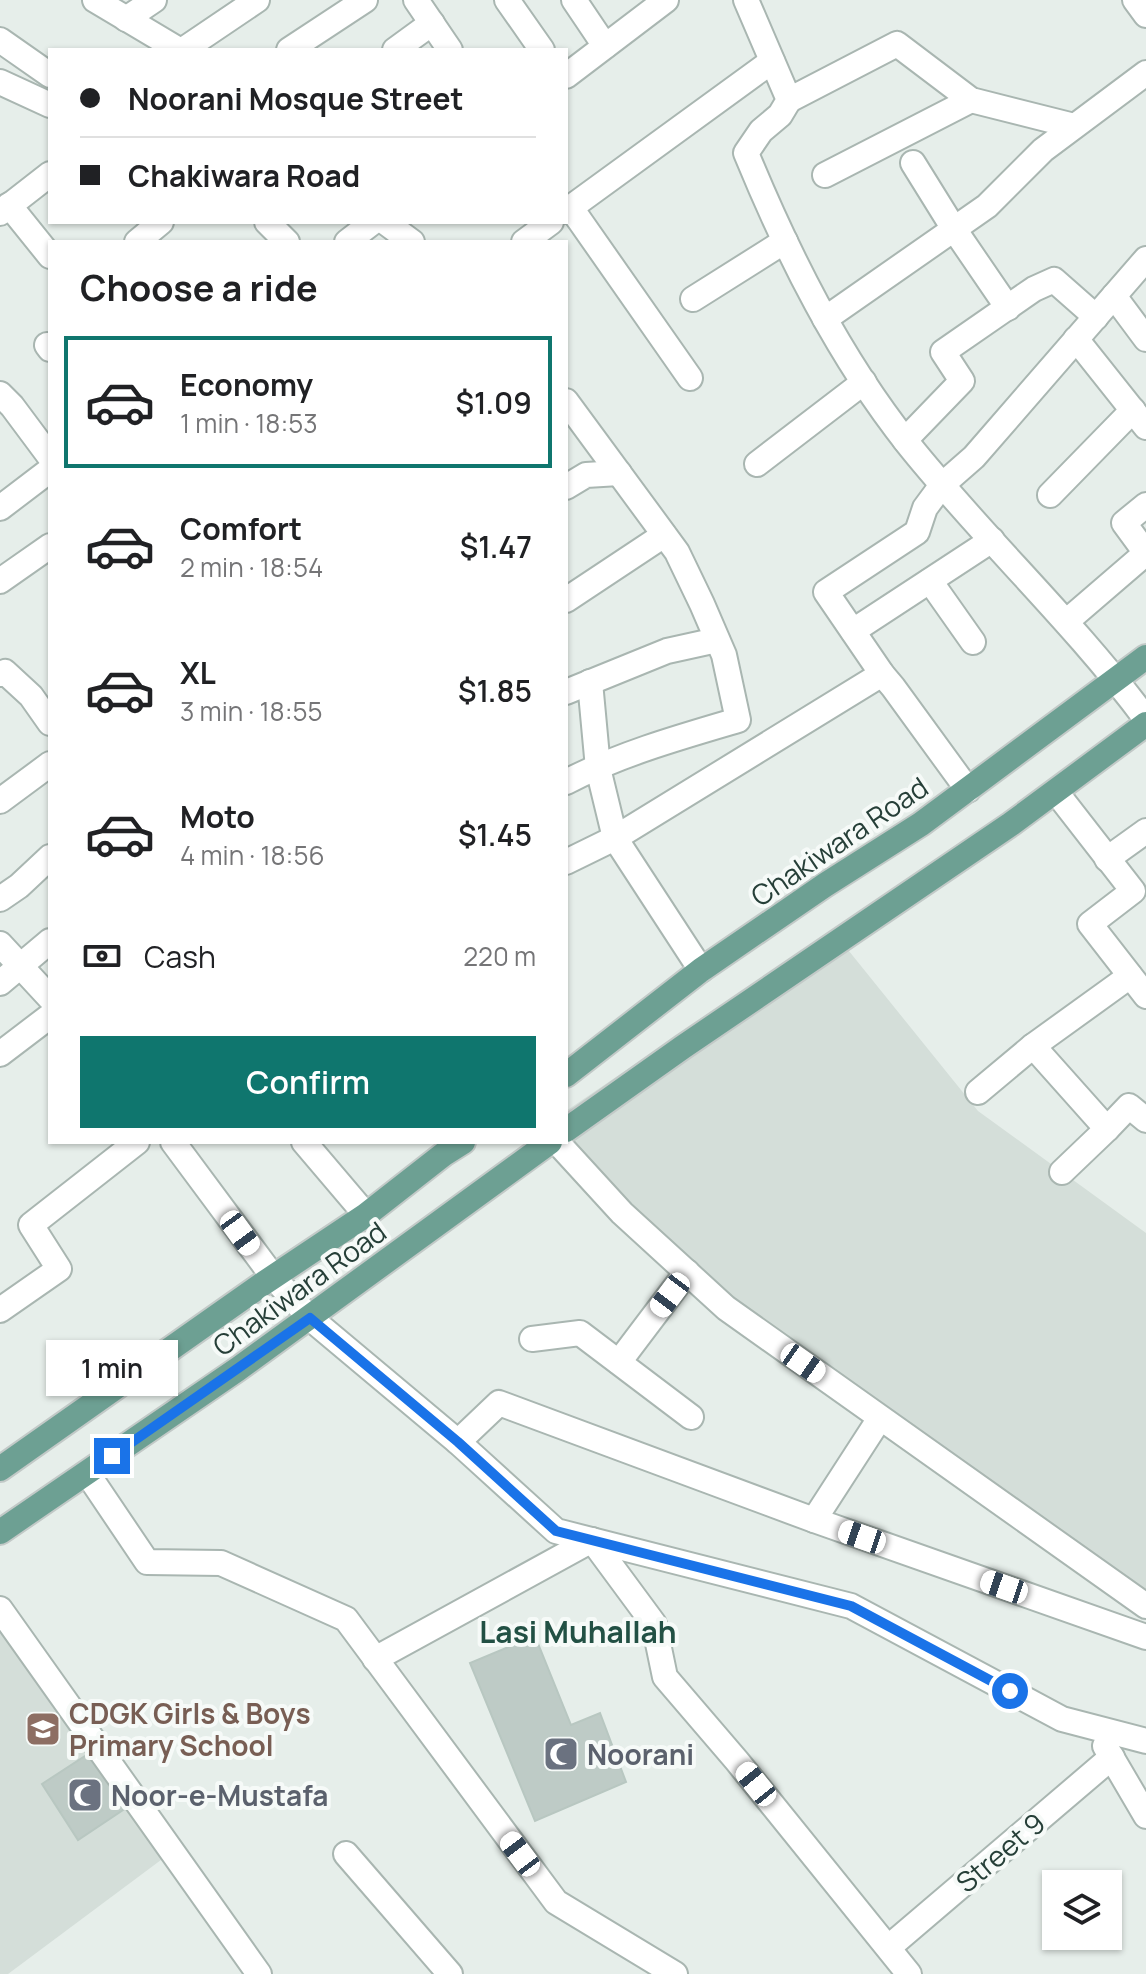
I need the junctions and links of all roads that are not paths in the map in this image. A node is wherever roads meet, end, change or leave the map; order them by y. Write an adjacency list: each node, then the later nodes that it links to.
1 (95, 0): 12 (street)
2 (154, 0): 12 (street)
3 (257, 0): 17 (street)
4 (365, 0): 18 (street)
5 (416, 0): 13 (street)
6 (507, 0): 21 (street)
7 (574, 0): 15 (street)
8 (746, 0): 22 (street)
9 (1135, 0): 11 (street)
10 (653, 4): 15 (street)
11 (1146, 15)
12 (126, 19): 16 (street)
13 (432, 23): 19 (street); 20 (street)
14 (0, 40): 24 (street)
15 (605, 46): 25 (street)
16 (177, 48)
17 (184, 48)
18 (292, 48)
19 (398, 48)
20 (449, 48)
21 (541, 48)
22 (772, 61): 27 (street); 34 (street)
23 (1146, 73): 30 (street)
24 (48, 74)
25 (568, 74)
26 (0, 82): 29 (street)
27 (789, 100): 28 (street); 47 (street)
28 (971, 100): 30 (street); 32 (street)
29 (48, 104)
30 (1074, 126): 41 (street)
31 (913, 163): 41 (street)
32 (825, 175)
33 (48, 176): 35 (street)
34 (568, 208)
35 (5, 209): 49 (street)
36 (159, 224): 42 (street)
37 (269, 224): 43 (street)
38 (370, 224): 44 (street)
39 (388, 224): 45 (street)
40 (548, 224): 46 (street)
41 (954, 229): 53 (street); 55 (street)
42 (139, 240)
43 (285, 240)
44 (350, 240)
45 (409, 240)
46 (563, 240)
47 (785, 241): 52 (street); 55 (street)
48 (568, 246): 58 (street)
49 (48, 254)
50 (1146, 259): 51 (street)
51 (1114, 296): 54 (street); 57 (street)
52 (693, 299)
53 (1008, 308): 54 (street); 63 (street)
54 (1096, 317): 56 (street)
55 (825, 319): 59 (street)
56 (1076, 339): 62 (street); 68 (street)
57 (1146, 339)
58 (690, 378)
59 (864, 382): 63 (street); 65 (street)
60 (0, 394): 64 (street)
61 (568, 404): 67 (street)
62 (1139, 418): 70 (street)
63 (905, 440): 68 (street)
64 (48, 454)
65 (757, 464)
66 (48, 472): 72 (street)
67 (619, 473): 69 (street); 73 (street)
68 (942, 485): 74 (street); 80 (street)
69 (568, 486)
70 (1050, 495)
71 (1146, 505): 79 (street)
72 (0, 508)
73 (664, 535): 78 (street); 81 (street)
74 (992, 540): 77 (street); 79 (street)
75 (48, 547): 76 (street)
76 (0, 581)
77 (930, 581): 80 (street); 82 (street)
78 (568, 599)
79 (1067, 621): 86 (street)
80 (853, 631): 85 (street)
81 (717, 640): 87 (street); 93 (street)
82 (973, 642)
83 (1146, 657): 86 (main road, Chakiwara Road)
84 (0, 674): 88 (street)
85 (882, 674): 95 (street); 99 (street)
86 (1117, 679): 91 (street); 95 (main road, Chakiwara Road)
87 (590, 682): 89 (street); 93 (street)
88 (40, 688): 90 (street)
89 (568, 691)
90 (48, 716)
91 (1146, 721): 96 (main road)
92 (48, 765): 97 (street)
93 (598, 768): 94 (street); 99 (street)
94 (568, 781)
95 (968, 790): 107 (main road, Chakiwara Road)
96 (1056, 792): 101 (street); 118 (main road)
97 (0, 801)
98 (1146, 831): 101 (street)
99 (615, 838): 102 (street); 107 (street)
100 (48, 859): 103 (street)
101 (1107, 859): 108 (street)
102 (568, 861)
103 (0, 899)
104 (48, 943): 106 (street)
105 (0, 944): 106 (street)
106 (21, 967): 109 (street); 110 (street)
107 (701, 970): 115 (main road, Chakiwara Road)
108 (1130, 976): 111 (street); 113 (street)
109 (0, 983)
110 (48, 996)
111 (1146, 996)
112 (48, 1018): 114 (street)
113 (1033, 1046): 116 (street); 119 (street)
114 (0, 1054)
115 (568, 1073)
116 (978, 1092)
117 (1146, 1120): 119 (street)
118 (568, 1129)
119 (1107, 1129): 126 (street)
120 (134, 1144): 130 (street)
121 (174, 1144): 129 (street)
122 (306, 1144): 127 (street)
123 (547, 1144): 131 (main road, Chakiwara Road)
124 (559, 1144): 128 (street)
125 (448, 1146): 127 (main road, Chakiwara Road)
126 (1062, 1172)
127 (366, 1215): 129 (main road, Chakiwara Road)
128 (687, 1272): 133 (street); 135 (street)
129 (274, 1278): 131 (street); 137 (main road, Chakiwara Road)
130 (0, 1310)
131 (310, 1318): 136 (street); 138 (main road, Chakiwara Road)
132 (532, 1339): 133 (street)
133 (619, 1362): 134 (street)
134 (691, 1417)
135 (880, 1418): 139 (street); 142 (street)
136 (458, 1442): 139 (street); 141 (street)
137 (0, 1469)
138 (87, 1473): 140 (main road, Chakiwara Road); 145 (street)
139 (814, 1520): 144 (street)
140 (0, 1532)
141 (592, 1540): 145 (street); 146 (street); 151 (street)
142 (1146, 1606)
143 (0, 1609): 152 (street)
144 (1146, 1637)
145 (375, 1659): 154 (street)
146 (1094, 1727): 147 (street); 148 (street)
147 (1146, 1741)
148 (1112, 1757): 149 (street); 151 (street, Street 9)
149 (1146, 1816)
150 (346, 1854): 153 (street)
151 (889, 1947): 155 (street)
152 (259, 1974)
153 (450, 1974)
154 (675, 1974)
155 (909, 1974)

